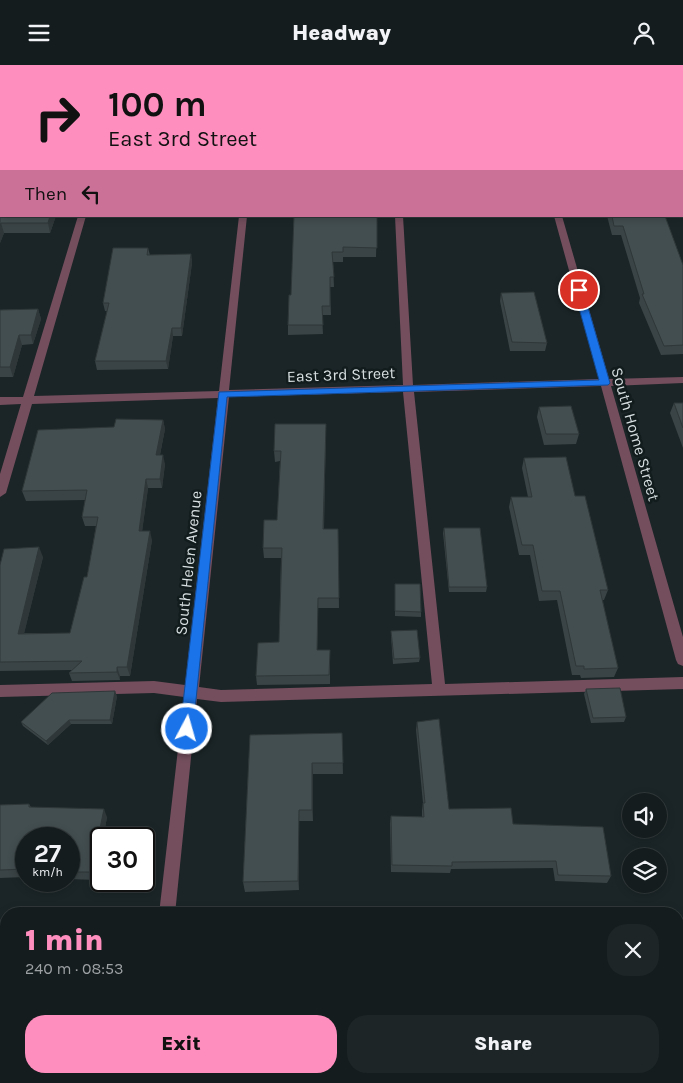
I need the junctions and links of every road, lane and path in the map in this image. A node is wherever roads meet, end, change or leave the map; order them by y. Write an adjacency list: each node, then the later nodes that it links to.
1 (82, 217): 10 (street)
2 (243, 217): 8 (street, South Helen Avenue)
3 (399, 217): 7 (street)
4 (558, 217): 6 (street, South Home Street)
5 (683, 380): 6 (street, East 3rd Street)
6 (605, 383): 7 (street, East 3rd Street); 12 (street, South Home Street)
7 (408, 389): 8 (street, East 3rd Street); 14 (street)
8 (223, 394): 10 (street, East 3rd Street); 16 (street, South Helen Avenue)
9 (0, 401): 10 (street, East 3rd Street)
10 (27, 401): 11 (street)
11 (0, 493)
12 (683, 660)
13 (683, 683): 14 (street)
14 (439, 690): 16 (street)
15 (0, 691): 16 (street)
16 (191, 692): 17 (street, South Helen Avenue)
17 (168, 907)

